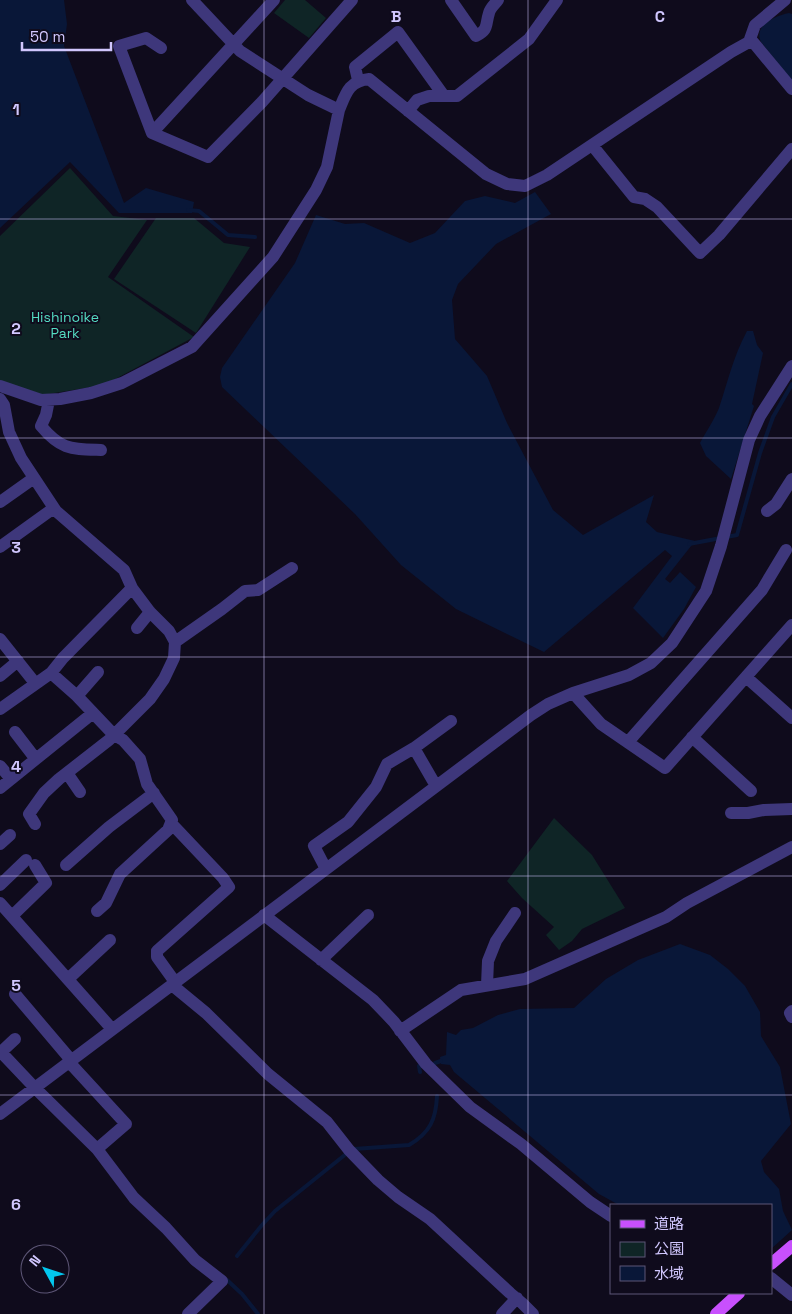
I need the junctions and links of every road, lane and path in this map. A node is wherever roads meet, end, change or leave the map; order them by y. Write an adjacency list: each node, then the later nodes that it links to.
1 (192, 0): 9 (street)
2 (274, 0): 9 (street)
3 (352, 0): 11 (street)
4 (451, 0): 5 (street)
5 (498, 0)
6 (558, 0): 14 (street)
7 (785, 0): 8 (street)
8 (749, 42): 13 (street); 18 (street)
9 (233, 45): 11 (street); 17 (street)
10 (161, 48): 17 (street)
11 (282, 79): 15 (street); 17 (street)
12 (358, 80): 14 (street); 15 (street); 16 (street)
13 (792, 89)
14 (444, 96): 16 (street)
15 (339, 110): 23 (street)
16 (408, 111): 18 (street)
17 (152, 133)
18 (592, 145): 19 (street)
19 (792, 149)
20 (792, 366): 45 (street)
21 (0, 386): 23 (street)
22 (0, 399): 25 (street)
23 (49, 400): 24 (street)
24 (101, 450)
25 (34, 478): 27 (street); 28 (street)
26 (792, 479): 29 (street)
27 (0, 502)
28 (54, 508): 30 (street); 33 (street)
29 (767, 512)
30 (0, 547)
31 (786, 550): 54 (street)
32 (292, 568): 38 (street)
33 (132, 588): 34 (street); 41 (street)
34 (150, 612): 36 (street); 38 (street)
35 (792, 625): 43 (street)
36 (137, 628)
37 (0, 639): 39 (street)
38 (175, 642): 52 (street)
39 (18, 661): 42 (street); 44 (street)
40 (98, 672): 46 (street)
41 (50, 673): 44 (street); 46 (street)
42 (0, 676)
43 (746, 677): 49 (street); 53 (street)
44 (35, 683): 47 (street)
45 (573, 693): 54 (street); 60 (street)
46 (77, 696): 48 (street)
47 (0, 709)
48 (93, 713): 52 (street); 56 (street)
49 (792, 718)
50 (450, 721): 55 (street)
51 (15, 732): 56 (street)
52 (114, 735): 58 (street); 64 (street)
53 (692, 737): 54 (street); 62 (street)
54 (628, 742)
55 (414, 748): 60 (street); 73 (street)
56 (35, 758): 59 (street)
57 (0, 766): 59 (street)
58 (67, 773): 63 (street); 68 (street)
59 (10, 779): 61 (street)
60 (436, 786): 73 (street)
61 (0, 788)
62 (751, 791)
63 (80, 792)
64 (154, 793): 67 (street); 72 (street)
65 (792, 809): 66 (street)
66 (731, 813)
67 (170, 823): 76 (street); 84 (street)
68 (35, 824)
69 (10, 835): 70 (street)
70 (0, 844)
71 (792, 847): 85 (street)
72 (66, 865)
73 (326, 869): 78 (street)
74 (0, 886): 80 (street)
75 (0, 903): 80 (street)
76 (96, 911)
77 (515, 913): 85 (street)
78 (264, 915): 82 (street); 84 (street)
79 (368, 915): 82 (street)
80 (12, 916): 83 (street)
81 (110, 940): 83 (street)
82 (322, 960): 90 (street)
83 (68, 979): 89 (street)
84 (174, 983): 89 (street); 102 (street)
85 (487, 985): 90 (street)
86 (15, 994): 92 (street)
87 (792, 1012): 88 (street)
88 (792, 1017)
89 (112, 1029): 92 (street)
90 (400, 1031): 96 (street)
91 (15, 1039): 93 (street)
92 (70, 1061): 93 (street); 95 (street)
93 (35, 1088): 94 (street); 95 (street)
94 (0, 1114)
95 (97, 1149): 103 (street)
96 (610, 1215)
97 (792, 1246): 98 (main road)
98 (772, 1263)
99 (772, 1279): 101 (street)
100 (738, 1294): 106 (main road)
101 (792, 1295)
102 (517, 1298): 104 (street); 105 (street)
103 (188, 1314)
104 (502, 1314)
105 (532, 1314)
106 (716, 1314)

